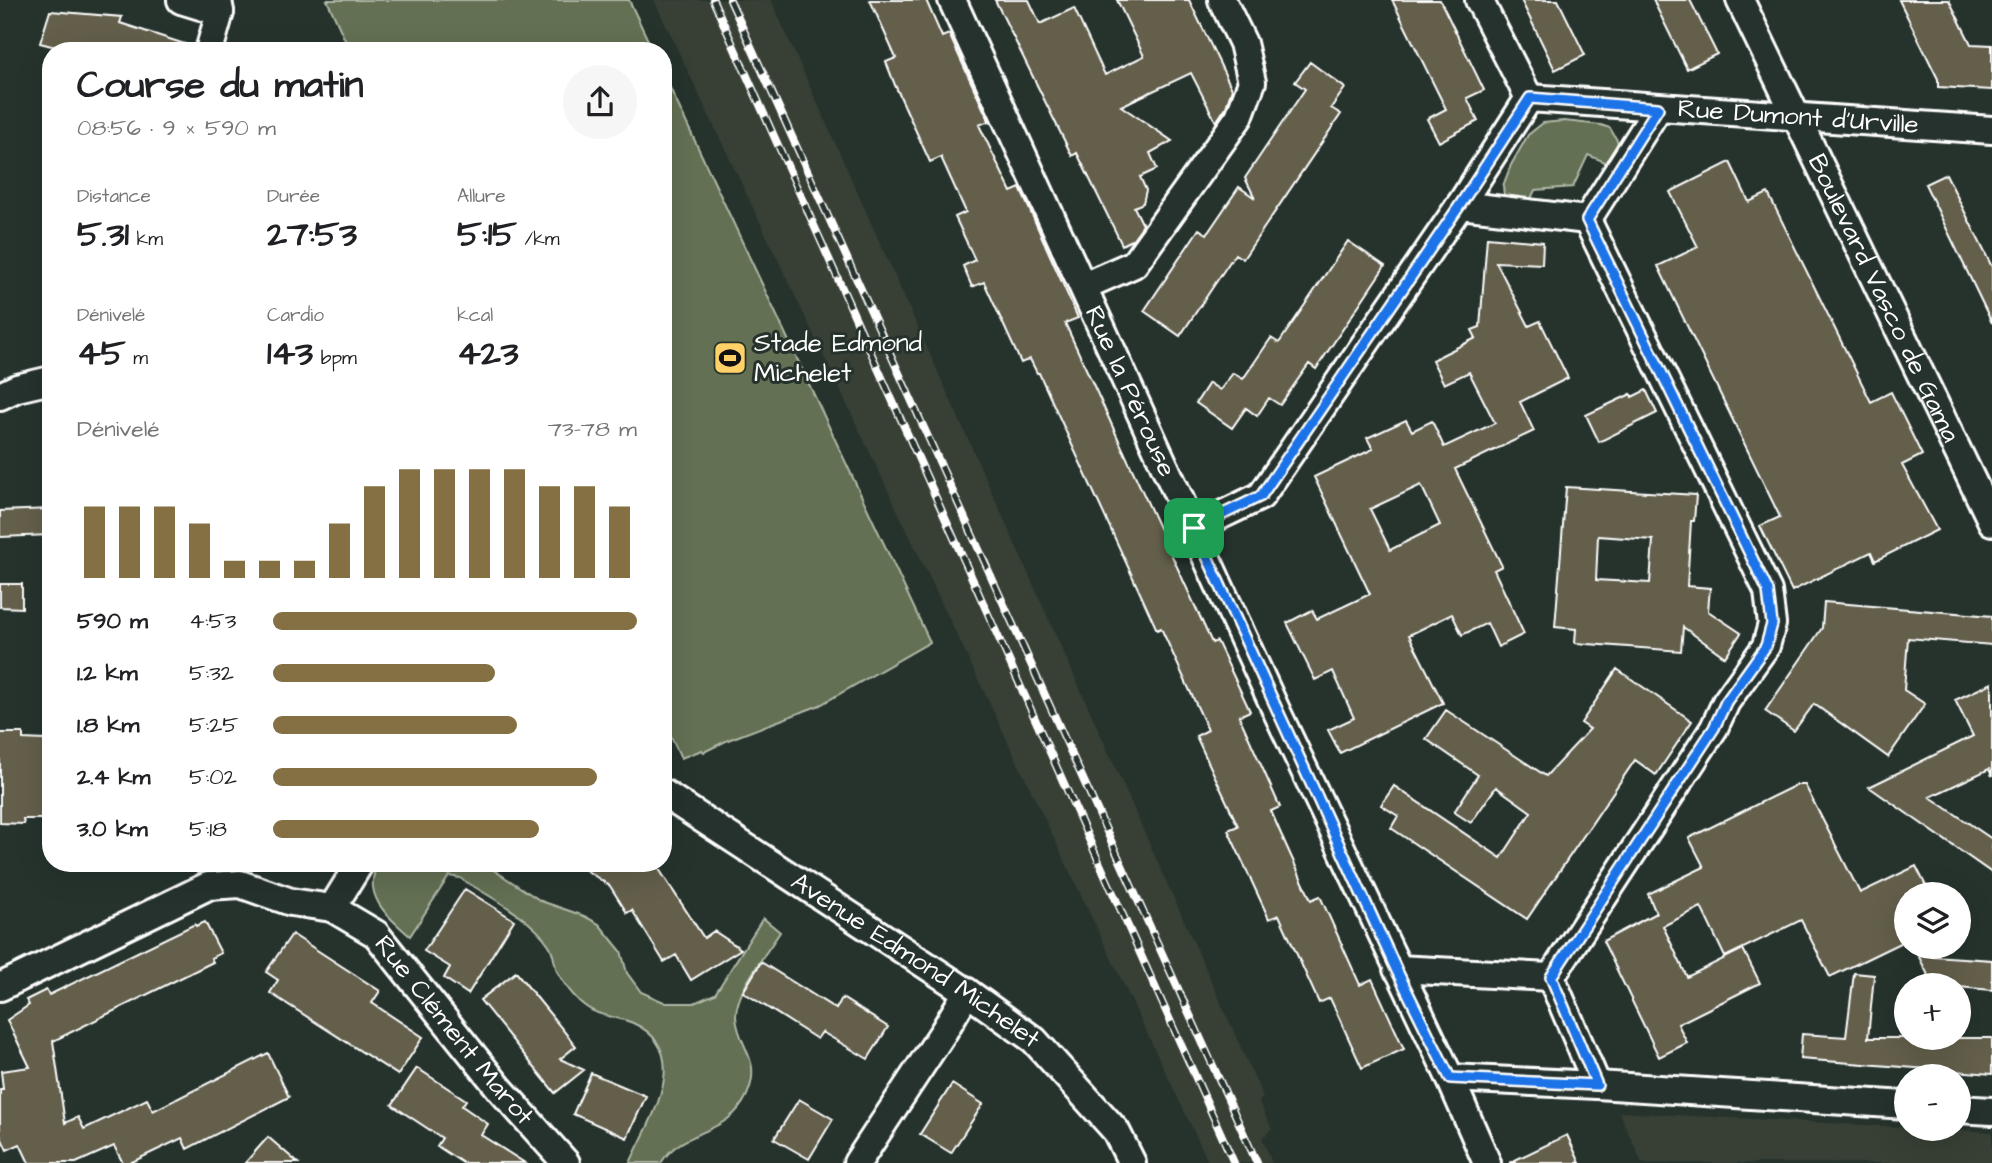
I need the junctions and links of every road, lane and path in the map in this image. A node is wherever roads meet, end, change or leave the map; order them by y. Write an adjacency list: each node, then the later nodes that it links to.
1 (181, 0): 6 (street)
2 (952, 0): 14 (street, Rue la Pérouse)
3 (1222, 0): 14 (street)
4 (1479, 0): 8 (street)
5 (1740, 0): 10 (street, Boulevard Vasco de Gama)
6 (224, 4): 7 (street)
7 (212, 42)
8 (1530, 98): 9 (street, Rue Dumont d'Urville); 12 (street)
9 (1658, 108): 10 (street, Rue Dumont d'Urville); 13 (street)
10 (1796, 115): 11 (street, Rue Dumont d'Urville); 17 (street, Boulevard Vasco de Gama)
11 (1992, 130)
12 (1460, 205): 13 (street); 18 (street)
13 (1587, 220): 23 (street)
14 (1084, 286): 18 (street, Rue la Pérouse)
15 (42, 382): 16 (street)
16 (0, 396)
17 (1992, 522)
18 (1194, 528): 22 (street, Rue la Pérouse)
19 (672, 799): 25 (street, Avenue Edmond Michelet)
20 (354, 872): 21 (street)
21 (332, 908): 24 (street); 31 (street, Rue Clément Marot)
22 (1396, 969): 23 (street); 26 (street, Rue la Pérouse)
23 (1551, 977): 27 (street)
24 (0, 987)
25 (967, 992): 32 (street); 33 (street, Avenue Edmond Michelet)
26 (1450, 1078): 27 (street); 34 (street, Rue la Pérouse)
27 (1597, 1085): 28 (street)
28 (1894, 1104)
29 (1971, 1110): 30 (street)
30 (1992, 1111)
31 (566, 1163)
32 (857, 1163)
33 (1132, 1163)
34 (1487, 1163)

